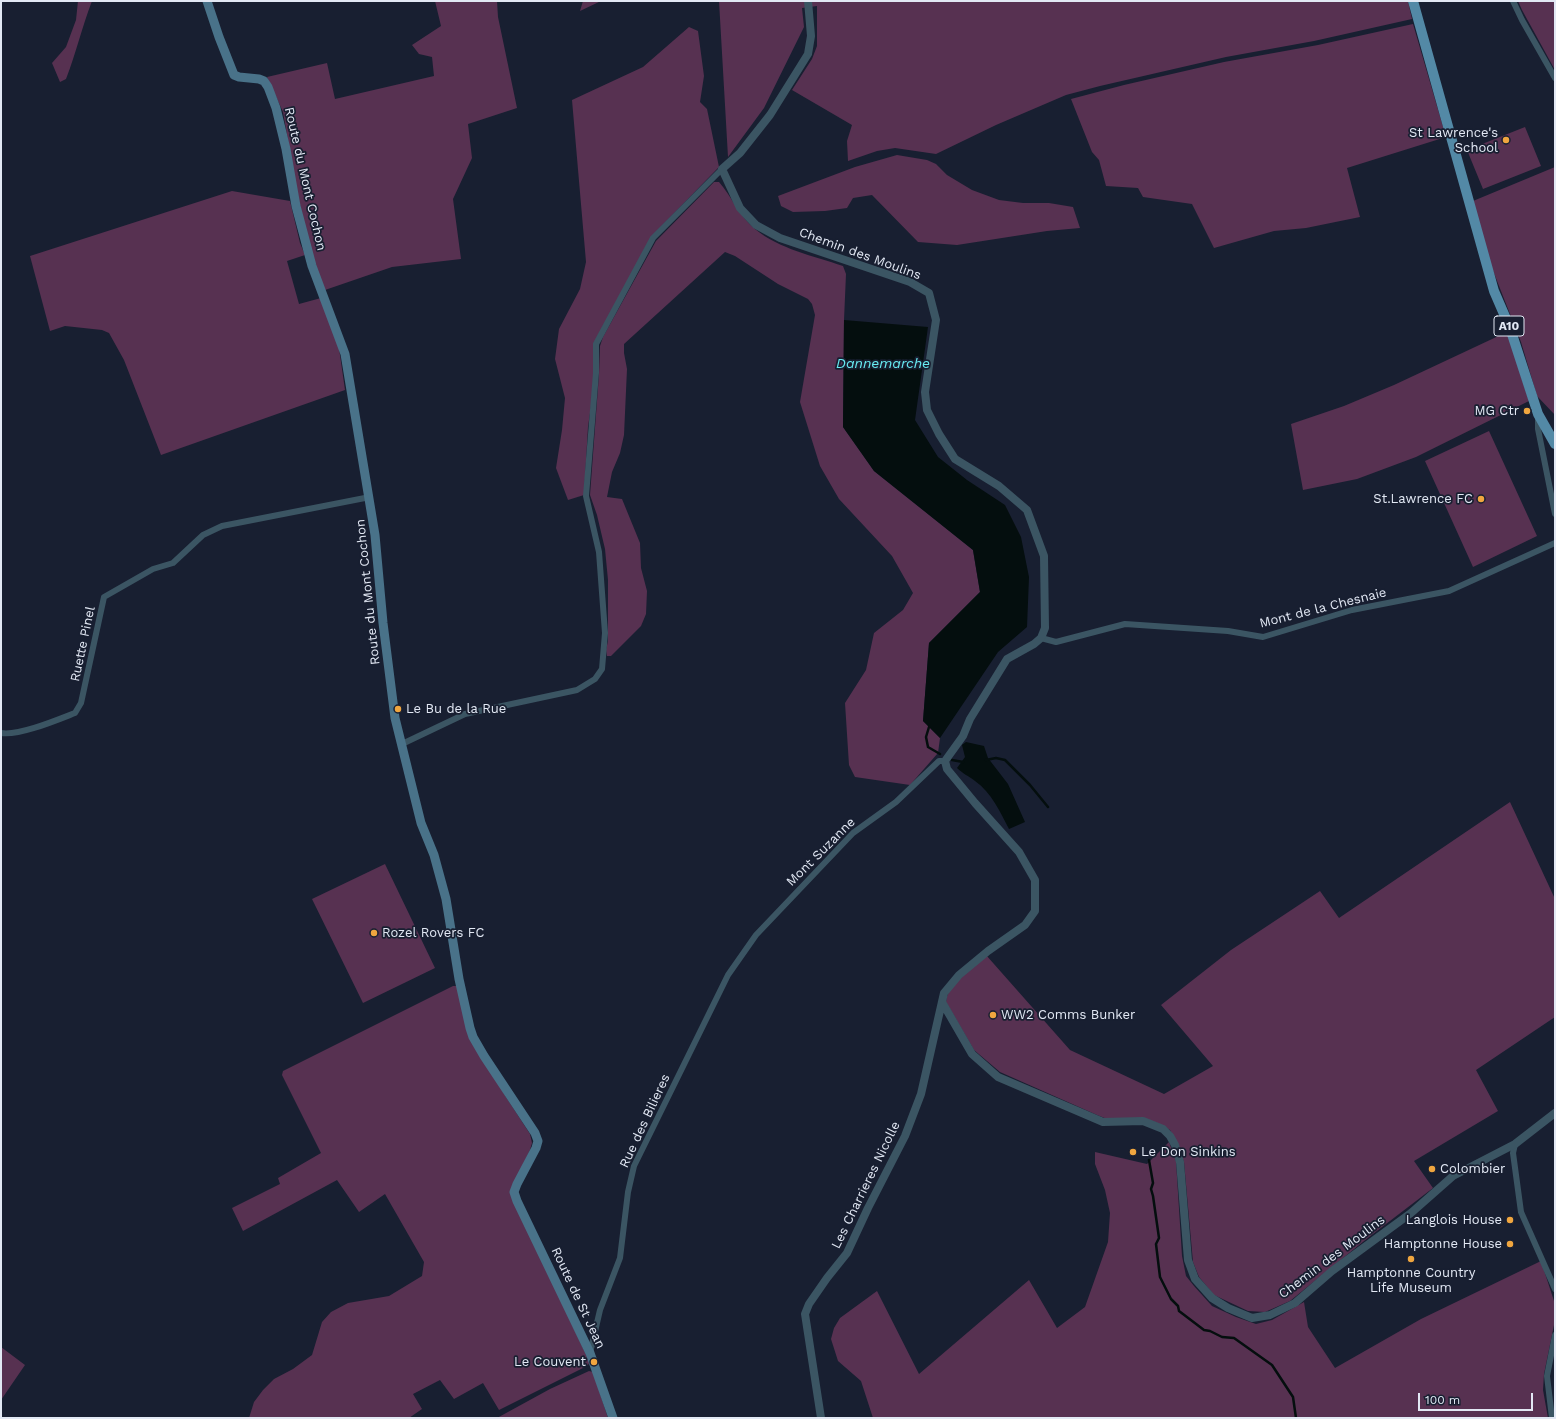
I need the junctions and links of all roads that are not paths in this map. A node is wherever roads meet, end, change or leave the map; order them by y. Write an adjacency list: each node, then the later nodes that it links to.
1 (207, 1): 10 (main road, Route du Mont Cochon)
2 (808, 1): 6 (street)
3 (1413, 1): 7 (main road, A10)
4 (1513, 1): 5 (street)
5 (1555, 78)
6 (722, 169): 13 (street, Chemin des Moulins); 15 (street)
7 (1538, 414): 8 (main road, A10); 9 (street)
8 (1555, 445): 9 (street)
9 (1542, 452): 11 (street)
10 (370, 496): 14 (street, Ruette Pinel); 15 (main road, Route du Mont Cochon)
11 (1555, 514)
12 (1555, 544): 13 (street, Mont de la Chesnaie)
13 (1041, 638): 16 (street)
14 (1, 733)
15 (402, 744): 21 (main road, Route du Mont Cochon)
16 (945, 761): 17 (street, Mont Suzanne); 18 (street)
17 (728, 975): 24 (street, Rue des Bilieres)
18 (942, 1002): 20 (street, Chemin des Moulins); 26 (street, Les Charrieres Nicolle)
19 (1555, 1114): 20 (street, Chemin des Moulins)
20 (1515, 1144): 22 (street)
21 (514, 1192): 24 (main road, Route de St Jean)
22 (1555, 1289)
23 (1555, 1335): 27 (street)
24 (590, 1353): 25 (main road, Route de St Jean)
25 (614, 1418)
26 (821, 1418)
27 (1552, 1418)

